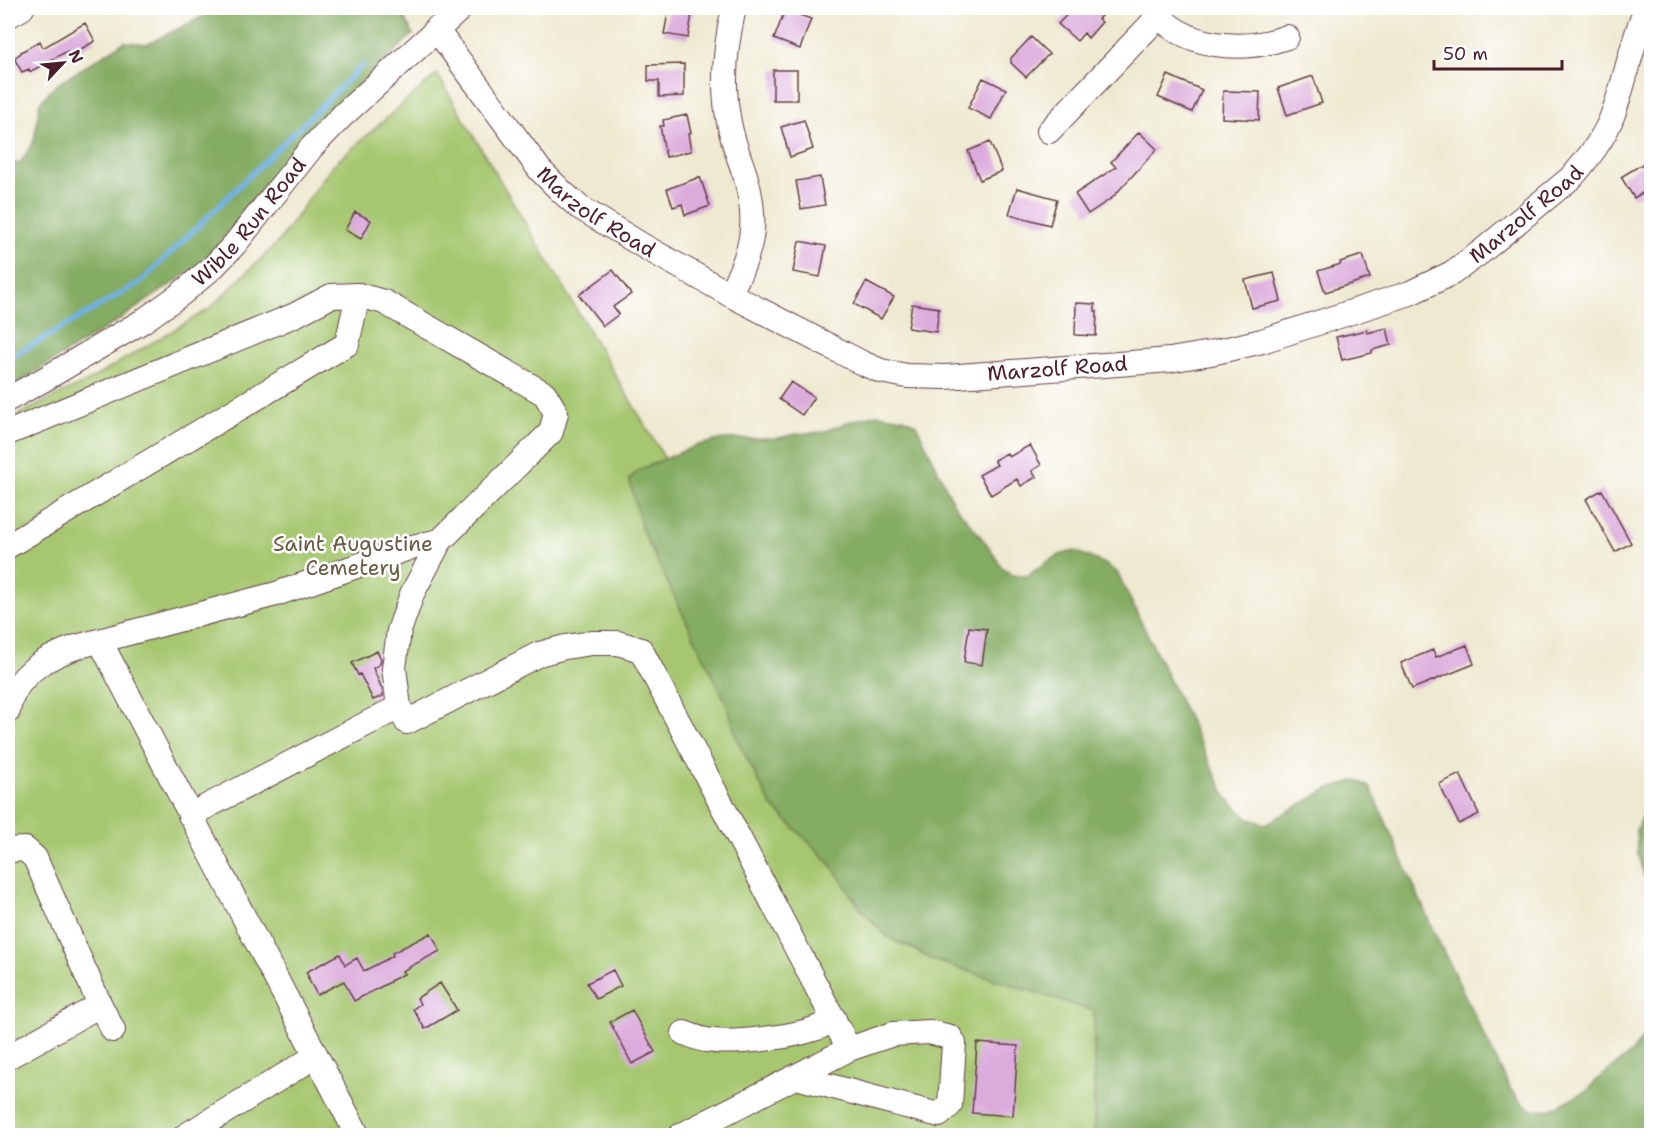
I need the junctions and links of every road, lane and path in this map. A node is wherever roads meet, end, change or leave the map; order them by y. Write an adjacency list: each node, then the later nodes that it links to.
1 (22, 8): 6 (street)
2 (461, 8): 7 (street, Wible Run Road)
3 (734, 8): 10 (street)
4 (1646, 8): 10 (street, Marzolf Road)
5 (1156, 12): 8 (street); 9 (street)
6 (8, 16)
7 (436, 29): 10 (street, Marzolf Road); 12 (street, Wible Run Road)
8 (1287, 37)
9 (1049, 131)
10 (729, 294)
11 (358, 295): 13 (street); 14 (street); 15 (street)
12 (8, 399)
13 (8, 433)
14 (440, 541): 16 (street); 17 (street)
15 (8, 546)
16 (100, 641): 18 (street); 19 (street)
17 (399, 707): 19 (street); 22 (street)
18 (8, 711)
19 (190, 815): 26 (street)
20 (8, 850): 21 (street)
21 (100, 1005): 23 (street); 27 (street)
22 (834, 1019): 24 (street); 25 (street)
23 (113, 1030)
24 (684, 1033)
25 (849, 1049): 28 (street); 28 (street)
26 (316, 1056): 29 (street); 31 (street)
27 (8, 1057)
28 (796, 1077): 32 (street)
29 (209, 1129): 30 (street)
30 (185, 1136)
31 (358, 1136)
32 (680, 1136)

